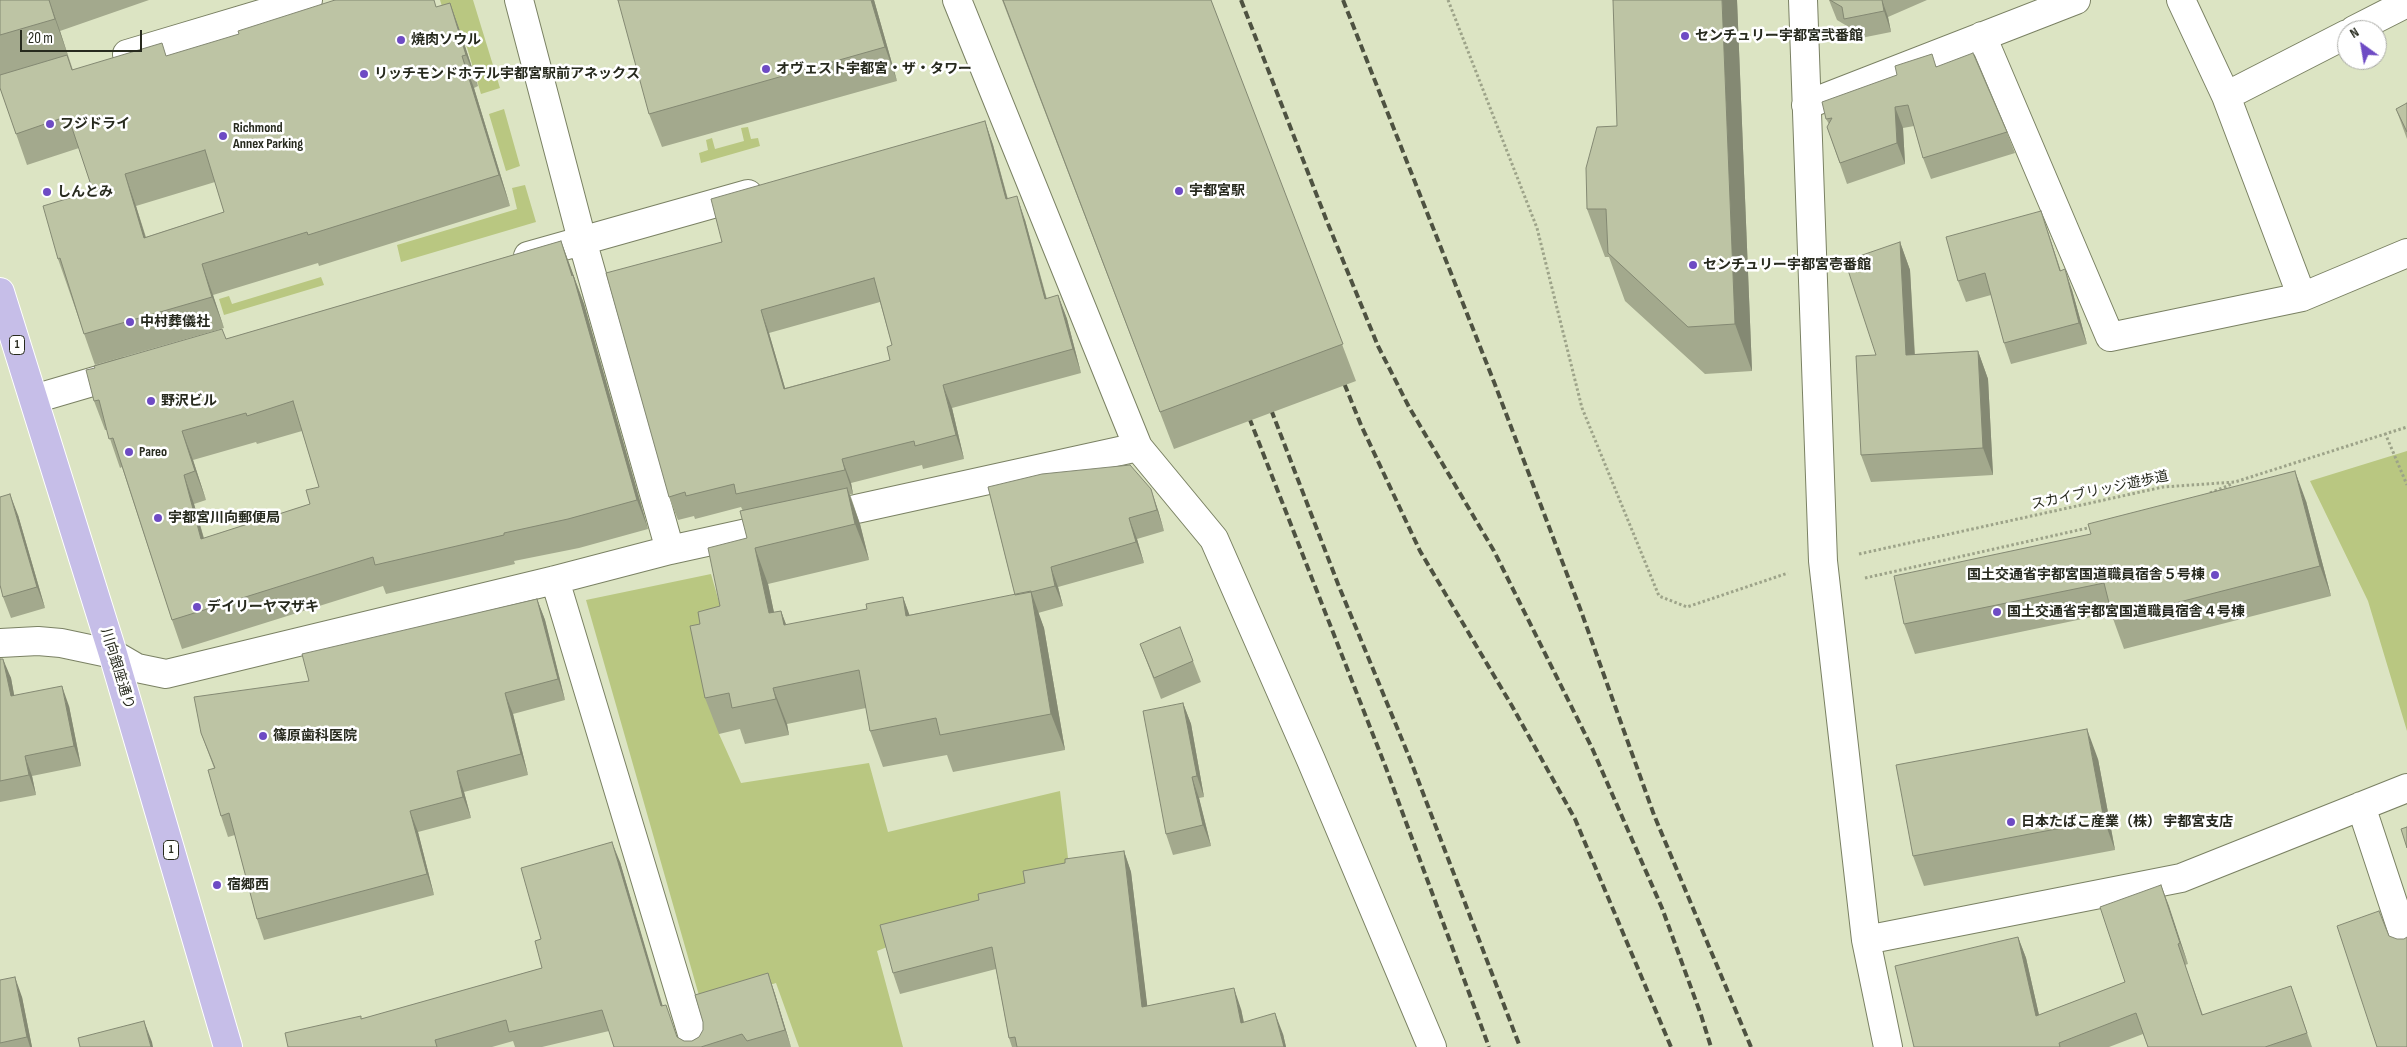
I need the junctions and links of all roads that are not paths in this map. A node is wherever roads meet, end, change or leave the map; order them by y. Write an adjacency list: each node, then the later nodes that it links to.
1 (308, 0): 11 (street)
2 (519, 0): 17 (street)
3 (957, 0): 14 (street)
4 (1803, 0): 13 (street)
5 (2181, 0): 12 (street)
6 (2066, 2): 9 (street)
7 (2407, 3): 8 (street)
8 (2374, 20)
9 (1982, 36): 13 (street); 21 (street)
10 (2337, 39): 12 (street)
11 (103, 62)
12 (2226, 96): 21 (street)
13 (1806, 105): 31 (street)
14 (1007, 120): 15 (street); 24 (street)
15 (979, 128)
16 (771, 187): 17 (street)
17 (582, 240): 19 (street); 25 (street)
18 (2407, 254): 21 (street)
19 (505, 262)
20 (0, 292): 23 (main road, 川向銀座通り / 1)
21 (2302, 297)
22 (154, 364): 23 (street)
23 (34, 399): 28 (main road, 川向銀座通り / 1)
24 (1138, 447): 25 (street); 33 (street)
25 (670, 550): 26 (street)
26 (555, 580): 28 (street); 35 (street)
27 (0, 644): 28 (street)
28 (113, 654): 34 (main road, 川向銀座通り / 1)
29 (2407, 788): 30 (street)
30 (2361, 806): 31 (street); 32 (street)
31 (1866, 940): 36 (street)
32 (2407, 945)
33 (1424, 1044)
34 (228, 1047)
35 (696, 1047)
36 (1888, 1047)

